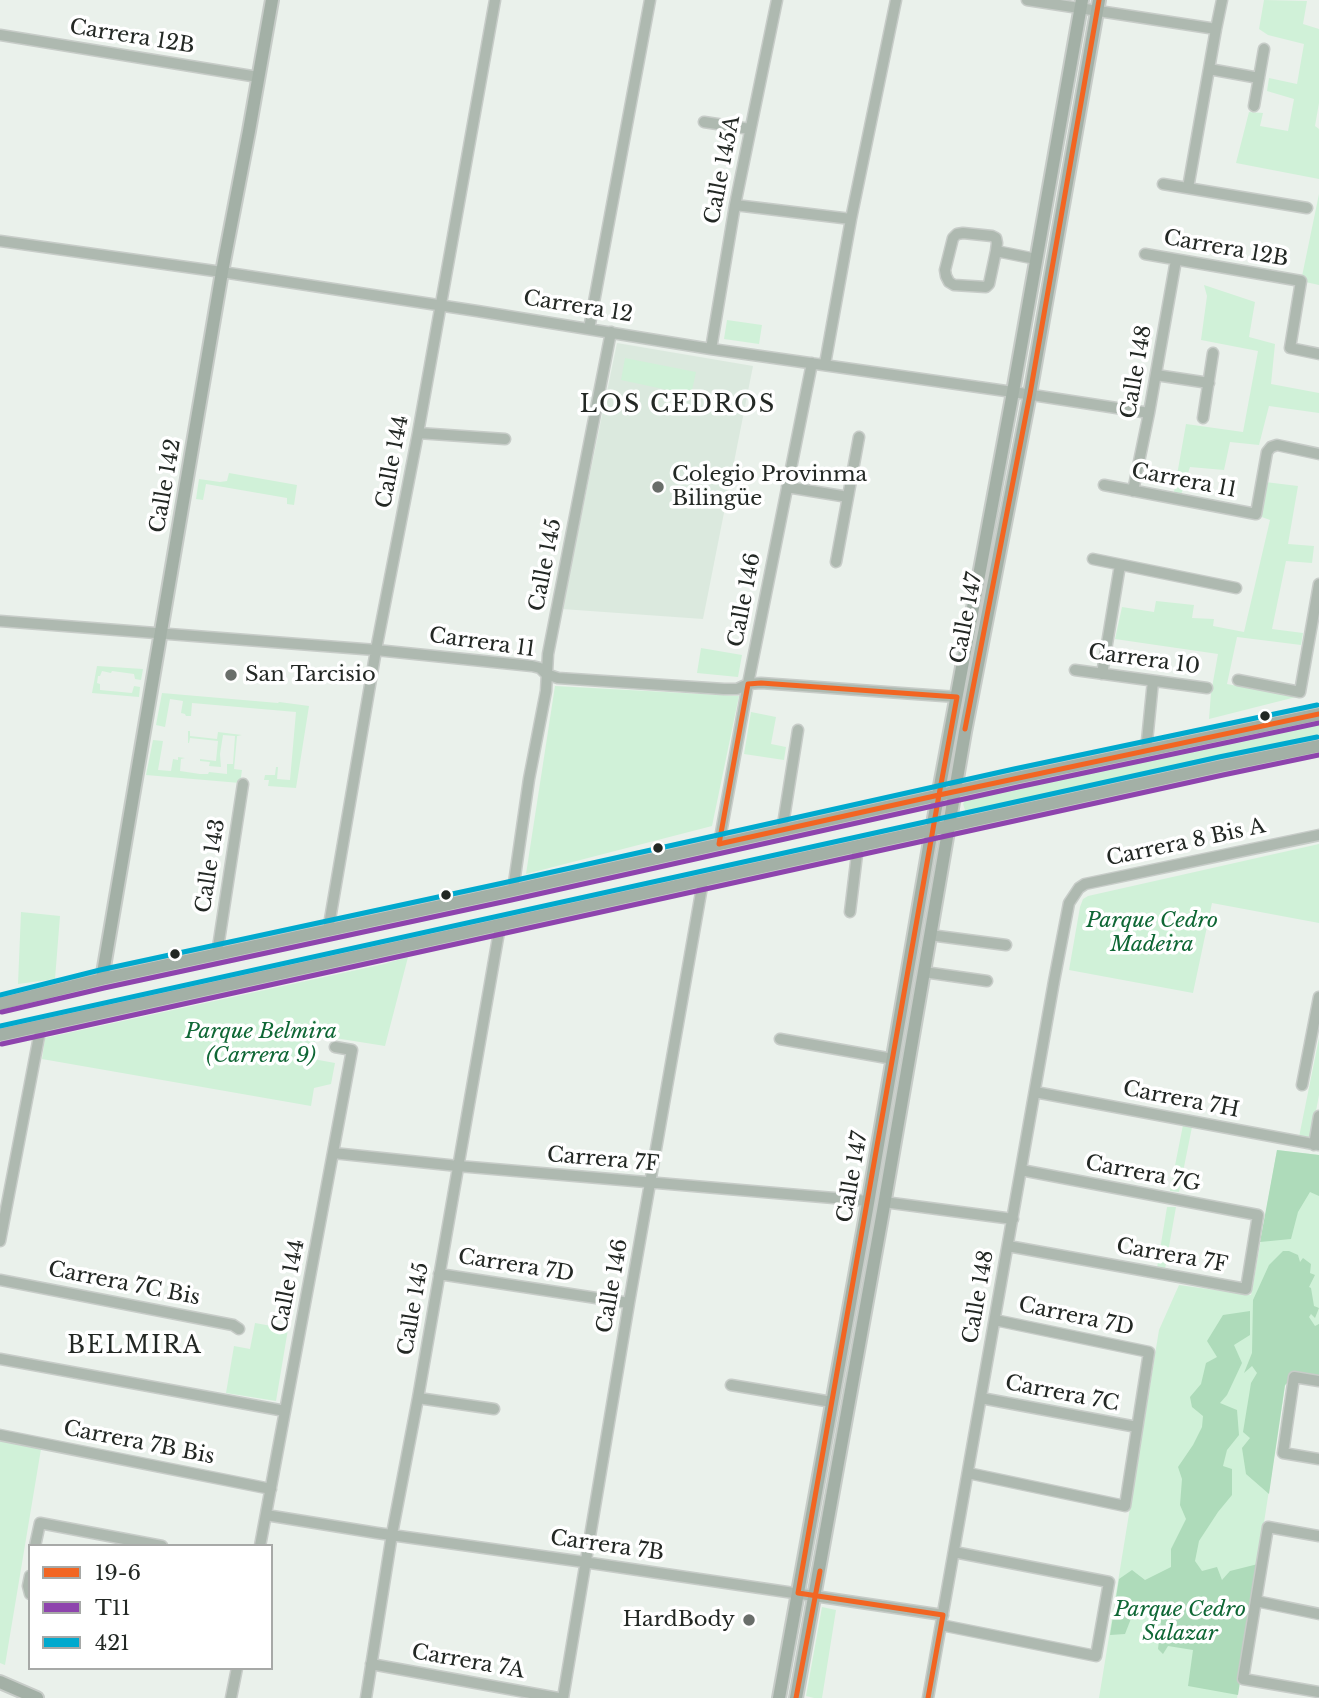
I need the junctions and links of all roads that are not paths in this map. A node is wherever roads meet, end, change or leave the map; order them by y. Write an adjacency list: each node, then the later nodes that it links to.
1 (272, 0): 14 (main road, Calle 142)
2 (495, 0): 30 (street, Calle 144)
3 (650, 0): 31 (street)
4 (776, 0): 18 (street, Calle 145A)
5 (896, 0): 23 (street)
6 (1027, 0): 8 (street)
7 (1222, 0): 10 (street)
8 (1081, 4): 9 (street); 27 (main road, Calle 147)
9 (1098, 5): 10 (street); 41 (main road, Calle 147)
10 (1216, 29): 13 (street)
11 (0, 35): 14 (street, Carrera 12B)
12 (1264, 49): 15 (street)
13 (1209, 69): 15 (street); 20 (street)
14 (258, 77): 29 (main road, Calle 142)
15 (1259, 78): 16 (street)
16 (1254, 106)
17 (704, 122): 18 (street)
18 (750, 129): 21 (street, Calle 145A)
19 (1163, 184): 20 (street)
20 (1188, 188): 22 (street)
21 (735, 205): 23 (street); 33 (street, Calle 145A)
22 (1307, 208)
23 (851, 219): 37 (street)
24 (0, 242): 29 (street, Carrera 12)
25 (996, 251): 25 (street); 27 (street)
26 (1145, 254): 28 (street, Carrera 12B)
27 (1036, 259): 40 (main road, Calle 147)
28 (1176, 260): 35 (street, Carrera 12B); 38 (street, Calle 148)
29 (222, 272): 30 (street, Carrera 12); 58 (main road, Calle 142)
30 (441, 306): 31 (street, Carrera 12); 44 (street, Calle 144)
31 (589, 328): 32 (street, Carrera 12)
32 (611, 332): 33 (street, Carrera 12); 61 (street, Calle 145)
33 (711, 349): 36 (street, Carrera 12)
34 (1213, 353): 39 (street)
35 (1319, 354)
36 (812, 363): 37 (street, Carrera 12); 49 (street, Calle 146)
37 (825, 364): 40 (street, Carrera 12)
38 (1156, 375): 39 (street); 42 (street, Calle 148)
39 (1209, 383): 43 (street)
40 (1013, 392): 41 (street, Carrera 12); 67 (main road, Calle 147)
41 (1030, 394): 42 (street, Carrera 12); 72 (main road, Calle 147)
42 (1149, 413): 50 (street, Calle 148)
43 (1203, 418)
44 (418, 433): 46 (street); 59 (street, Calle 144)
45 (859, 437): 51 (street)
46 (505, 439)
47 (1319, 454): 50 (street, Carrera 11)
48 (1104, 485): 50 (street, Carrera 11)
49 (787, 487): 51 (street); 65 (street, Calle 146)
50 (1133, 491)
51 (848, 497): 53 (street)
52 (1093, 559): 54 (street)
53 (836, 562)
54 (1120, 565): 56 (street); 62 (street)
55 (1319, 584): 63 (street)
56 (1236, 588)
57 (0, 621): 58 (street, Carrera 11)
58 (160, 634): 59 (street, Carrera 11); 93 (main road, Calle 142)
59 (376, 650): 61 (street, Carrera 11); 88 (street, Calle 144)
60 (1075, 670): 62 (street, Carrera 10)
61 (546, 674): 65 (street, Carrera 11); 84 (street, Calle 145)
62 (1102, 674): 64 (street, Carrera 10)
63 (1238, 680)
64 (1153, 681): 66 (street, Carrera 10); 71 (street)
65 (748, 684): 67 (street, Carrera 11); 81 (street, Calle 146)
66 (1208, 688)
67 (957, 697): 76 (main road, Calle 147)
68 (1319, 714): 71 (main road)
69 (798, 730): 79 (street)
70 (1319, 746): 77 (main road)
71 (1146, 751): 74 (main road)
72 (959, 763): 74 (main road); 75 (main road, Calle 147)
73 (243, 784): 91 (street, Calle 143)
74 (980, 786): 75 (main road)
75 (954, 792): 76 (main road); 77 (main road, Calle 147)
76 (939, 795): 78 (main road, Calle 147); 79 (main road)
77 (949, 826): 78 (main road); 89 (main road, Calle 147)
78 (932, 830): 82 (main road); 102 (main road, Calle 147)
79 (782, 831): 81 (main road)
80 (1319, 835): 85 (street, Carrera 8 Bis A)
81 (719, 844): 84 (main road)
82 (858, 846): 83 (main road); 86 (street)
83 (703, 881): 87 (main road); 110 (street, Calle 146)
84 (513, 890): 88 (main road)
85 (1069, 903): 104 (street, Calle 148)
86 (850, 912)
87 (500, 926): 98 (main road); 108 (street, Calle 145)
88 (328, 930): 91 (main road)
89 (930, 935): 90 (street); 92 (main road, Calle 147)
90 (1006, 946)
91 (217, 954): 93 (main road)
92 (924, 972): 94 (street); 112 (main road, Calle 147)
93 (102, 979): 96 (main road)
94 (987, 981)
95 (1319, 997): 97 (street)
96 (0, 1004)
97 (1317, 1015): 103 (street)
98 (41, 1026): 99 (main road); 114 (street)
99 (0, 1035)
100 (780, 1039): 102 (street)
101 (335, 1047): 107 (street, Calle 144)
102 (893, 1059): 111 (main road, Calle 147)
103 (1302, 1085)
104 (1035, 1092): 106 (street, Carrera 7H); 109 (street, Calle 148)
105 (1319, 1116): 106 (street)
106 (1316, 1145)
107 (333, 1153): 108 (street, Carrera 7F); 129 (street, Calle 144)
108 (458, 1167): 110 (street, Carrera 7F); 116 (street, Calle 145)
109 (1021, 1170): 113 (street, Calle 148); 118 (street, Carrera 7G)
110 (651, 1184): 111 (street, Carrera 7F); 119 (street, Calle 146)
111 (869, 1201): 127 (main road, Calle 147)
112 (884, 1202): 113 (street); 144 (main road, Calle 147)
113 (1013, 1219): 115 (street, Calle 148)
114 (0, 1241)
115 (1008, 1246): 118 (street, Carrera 7F); 120 (street, Calle 148)
116 (439, 1274): 119 (street, Carrera 7D); 125 (street, Calle 145)
117 (0, 1280): 121 (street, Carrera 7C Bis)
118 (1246, 1289)
119 (629, 1303): 142 (street, Calle 146)
120 (995, 1320): 126 (street, Calle 148); 130 (street, Carrera 7D)
121 (239, 1329)
122 (0, 1359): 129 (street)
123 (1319, 1381): 132 (street)
124 (731, 1385): 127 (street)
125 (418, 1398): 128 (street); 136 (street, Calle 145)
126 (981, 1398): 130 (street, Carrera 7C); 133 (street, Calle 148)
127 (832, 1402): 143 (main road, Calle 147)
128 (494, 1409)
129 (285, 1411): 134 (street, Calle 144)
130 (1137, 1427): 133 (street)
131 (0, 1435): 134 (street, Carrera 7B Bis)
132 (1319, 1459)
133 (968, 1473): 141 (street, Calle 148)
134 (271, 1489): 135 (street, Calle 144)
135 (266, 1516): 136 (street, Carrera 7B); 140 (street, Calle 144)
136 (392, 1534): 142 (street, Carrera 7B); 148 (street, Calle 145)
137 (1319, 1536): 145 (street)
138 (36, 1544): 139 (street)
139 (151, 1544)
140 (260, 1544)
141 (954, 1552): 147 (street, Calle 148); 147 (street, Carrera 7B)
142 (585, 1562): 143 (street, Carrera 7B); 156 (street, Calle 146)
143 (798, 1593): 144 (street, Carrera 7B); 157 (main road, Calle 147)
144 (815, 1595): 147 (street, Carrera 7B); 158 (main road, Calle 147)
145 (1256, 1601): 146 (street); 151 (street)
146 (1319, 1614)
147 (942, 1620): 159 (street, Calle 148)
148 (371, 1664): 154 (street, Calle 145); 155 (street, Carrera 7A)
149 (237, 1670): 153 (street)
150 (0, 1682): 152 (main road)
151 (1319, 1692)
152 (37, 1698)
153 (231, 1698)
154 (366, 1698)
155 (558, 1698)
156 (563, 1698)
157 (779, 1698)
158 (796, 1698)
159 (928, 1698)

